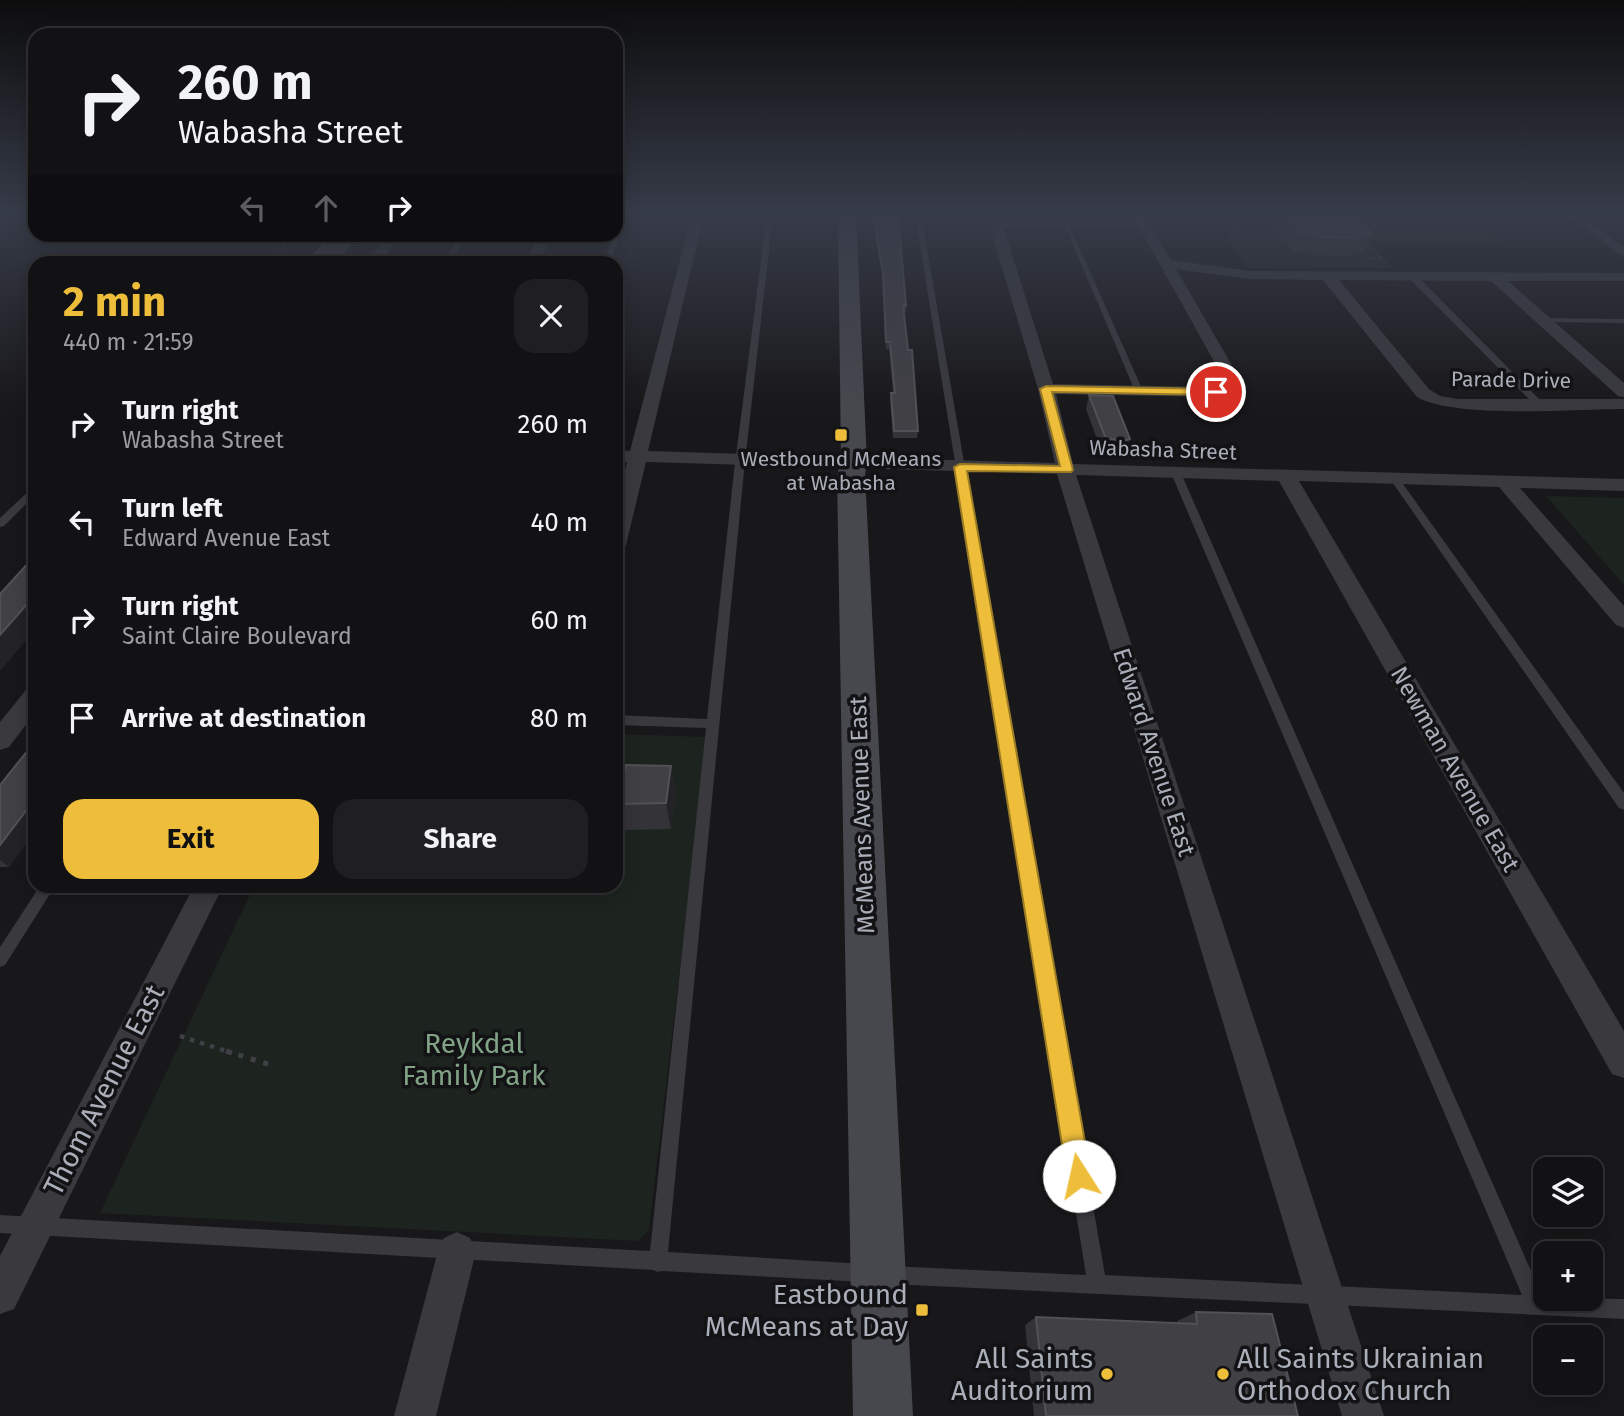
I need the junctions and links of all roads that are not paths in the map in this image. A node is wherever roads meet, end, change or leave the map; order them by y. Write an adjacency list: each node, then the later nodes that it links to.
1 (682, 280): 19 (street)
2 (762, 280): 20 (lane)
3 (849, 280): 21 (street, McMeans Avenue East)
4 (929, 280): 22 (lane)
5 (1013, 280): 13 (street, Edward Avenue East)
6 (1090, 280): 14 (lane)
7 (1176, 280): 14 (street)
8 (1331, 280): 16 (street, Parade Drive)
9 (1416, 280): 16 (lane)
10 (1499, 280): 11 (street, Parade Drive)
11 (1543, 320): 12 (lane); 15 (street, Parade Drive)
12 (1624, 321)
13 (1046, 389): 14 (street); 23 (street, Edward Avenue East)
14 (1139, 391)
15 (1624, 392)
16 (1539, 404): 17 (street, Parade Drive)
17 (1624, 404)
18 (623, 456): 19 (street, Wabasha Street)
19 (639, 456): 20 (street, Wabasha Street); 30 (street)
20 (742, 459): 21 (street, Wabasha Street); 35 (lane)
21 (854, 463): 22 (street, Wabasha Street); 46 (street, McMeans Avenue East)
22 (960, 467): 23 (street, Wabasha Street); 47 (lane)
23 (1067, 470): 24 (street, Wabasha Street); 49 (street, Edward Avenue East)
24 (1176, 473): 25 (street, Wabasha Street); 50 (lane)
25 (1286, 476): 26 (street, Wabasha Street); 41 (street, Newman Avenue East)
26 (1395, 479): 27 (street, Wabasha Street); 37 (lane)
27 (1505, 482): 28 (street, Wabasha Street); 32 (street)
28 (1624, 485)
29 (28, 497): 31 (lane)
30 (623, 518)
31 (0, 524)
32 (1624, 620)
33 (28, 705): 36 (street)
34 (623, 720): 35 (lane)
35 (714, 723): 45 (lane)
36 (0, 740)
37 (1624, 804)
38 (43, 893): 40 (lane)
39 (205, 893): 43 (street, Thom Avenue East)
40 (0, 960)
41 (1624, 1062)
42 (0, 1224): 43 (lane)
43 (34, 1225): 44 (lane); 48 (street, Thom Avenue East)
44 (457, 1251): 45 (lane); 54 (street)
45 (658, 1263): 46 (lane)
46 (878, 1274): 47 (lane); 55 (street, McMeans Avenue East)
47 (1097, 1284): 49 (lane)
48 (0, 1294)
49 (1326, 1295): 51 (lane); 56 (street, Edward Avenue East)
50 (1533, 1298)
51 (1533, 1305)
52 (1603, 1308): 53 (lane)
53 (1624, 1309)
54 (415, 1416)
55 (883, 1416)
56 (1363, 1416)

